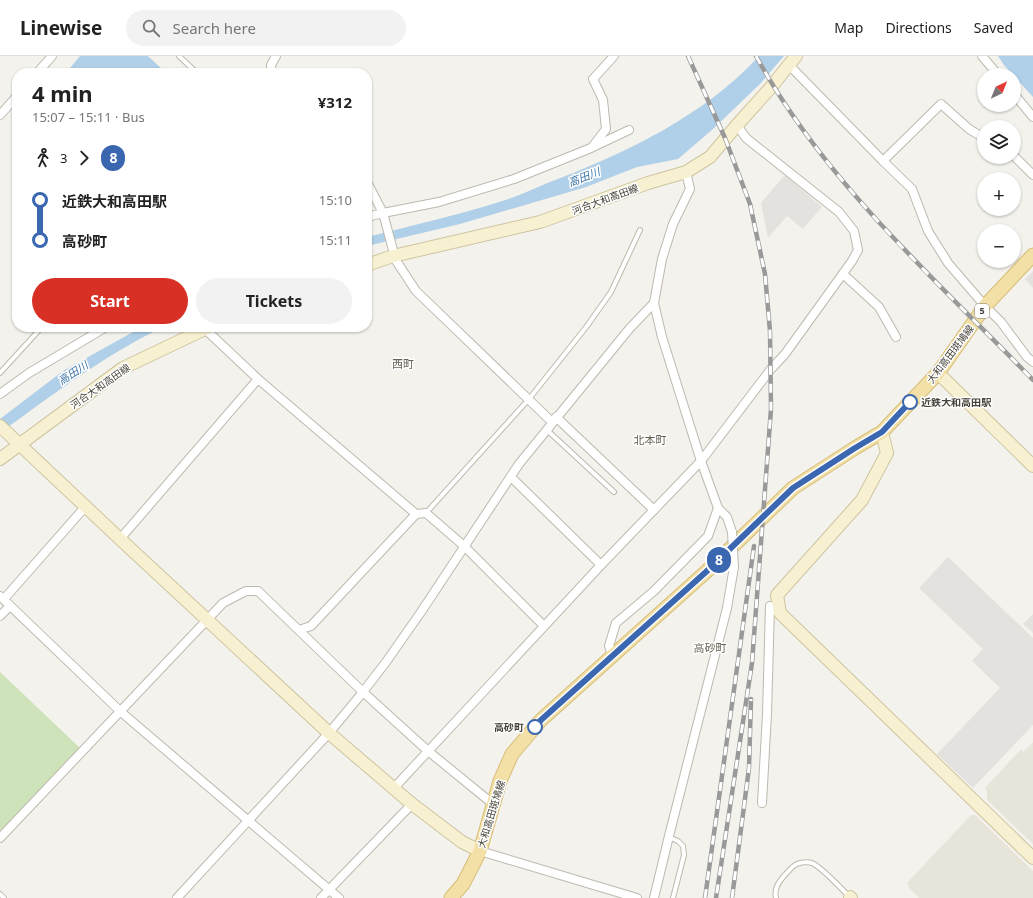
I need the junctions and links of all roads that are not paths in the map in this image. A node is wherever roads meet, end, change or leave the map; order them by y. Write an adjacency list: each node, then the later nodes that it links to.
1 (52, 56): 7 (street)
2 (179, 56): 8 (lane)
3 (276, 56): 9 (street)
4 (614, 56): 18 (street)
5 (982, 56): 10 (street)
6 (793, 61): 15 (street, 河合大和高田線); 19 (street)
7 (41, 68)
8 (192, 68)
9 (272, 68)
10 (992, 68)
11 (12, 102): 13 (street)
12 (1021, 102): 14 (street)
13 (0, 115)
14 (1033, 117)
15 (737, 125): 21 (street, 河合大和高田線); 30 (street)
16 (629, 130): 18 (street)
17 (977, 134): 19 (street)
18 (591, 148): 24 (street)
19 (883, 161): 32 (street)
20 (1021, 163): 22 (street)
21 (686, 172): 27 (street, 河合大和高田線); 31 (street)
22 (1033, 175)
23 (372, 192): 24 (street)
24 (383, 213): 25 (street); 27 (street)
25 (372, 216)
26 (640, 230): 43 (lane)
27 (393, 253): 29 (street, 河合大和高田線); 43 (street)
28 (1033, 255): 32 (main road, 大和高田斑鳩線 / 5)
29 (372, 263)
30 (842, 274): 37 (street); 50 (street)
31 (654, 303): 44 (street); 50 (street)
32 (985, 306): 38 (street); 40 (main road, 大和高田斑鳩線 / 5)
33 (37, 332): 39 (lane)
34 (98, 332): 42 (street)
35 (199, 332): 48 (street, 河合大和高田線)
36 (211, 332): 41 (street)
37 (896, 337)
38 (1033, 362)
39 (0, 373)
40 (938, 374): 47 (main road, 大和高田斑鳩線 / 5); 51 (street)
41 (258, 379): 58 (street); 59 (street)
42 (0, 394)
43 (529, 399): 44 (street); 57 (lane)
44 (554, 420): 46 (street); 56 (street)
45 (0, 426): 48 (street)
46 (546, 429): 52 (street); 53 (lane)
47 (882, 432): 64 (street); 69 (main road, 大和高田斑鳩線 / 5)
48 (16, 442): 49 (street, 河合大和高田線); 54 (street)
49 (0, 459)
50 (701, 462): 55 (street); 56 (street)
51 (1033, 466)
52 (510, 477): 60 (street); 61 (street)
53 (614, 492)
54 (85, 507): 59 (street); 62 (street)
55 (718, 508): 69 (street); 79 (street, bridge)
56 (654, 510): 61 (street)
57 (426, 513): 58 (street); 60 (street)
58 (416, 514): 68 (street)
59 (120, 539): 66 (street)
60 (464, 546): 67 (street); 70 (street)
61 (601, 565): 67 (street)
62 (2, 598): 63 (street)
63 (10, 606): 65 (street); 71 (street)
64 (780, 613): 75 (street); 82 (street)
65 (0, 616)
66 (208, 619): 68 (street); 71 (street); 72 (street)
67 (544, 626): 73 (street)
68 (299, 630): 70 (street)
69 (612, 655): 77 (main road, 大和高田斑鳩線 / 5)
70 (363, 692): 72 (street); 73 (street)
71 (121, 712): 78 (street); 80 (street)
72 (329, 733): 74 (street); 78 (street)
73 (428, 751): 74 (street); 77 (street)
74 (393, 789): 76 (street)
75 (762, 803)
76 (412, 804): 81 (street); 83 (street)
77 (493, 804): 81 (main road, 大和高田斑鳩線 / 5)
78 (249, 820): 83 (street); 86 (street)
79 (668, 837): 91 (street); 92 (lane)
80 (0, 838)
81 (480, 851): 89 (main road, 大和高田斑鳩線 / 5); 90 (street)
82 (1033, 858)
83 (329, 889): 87 (street); 88 (street)
84 (0, 894): 85 (lane)
85 (4, 898)
86 (177, 898)
87 (321, 898)
88 (339, 898)
89 (451, 898)
90 (637, 898)
91 (654, 898)
92 (672, 898)
93 (776, 898): 94 (lane)
94 (850, 898)

